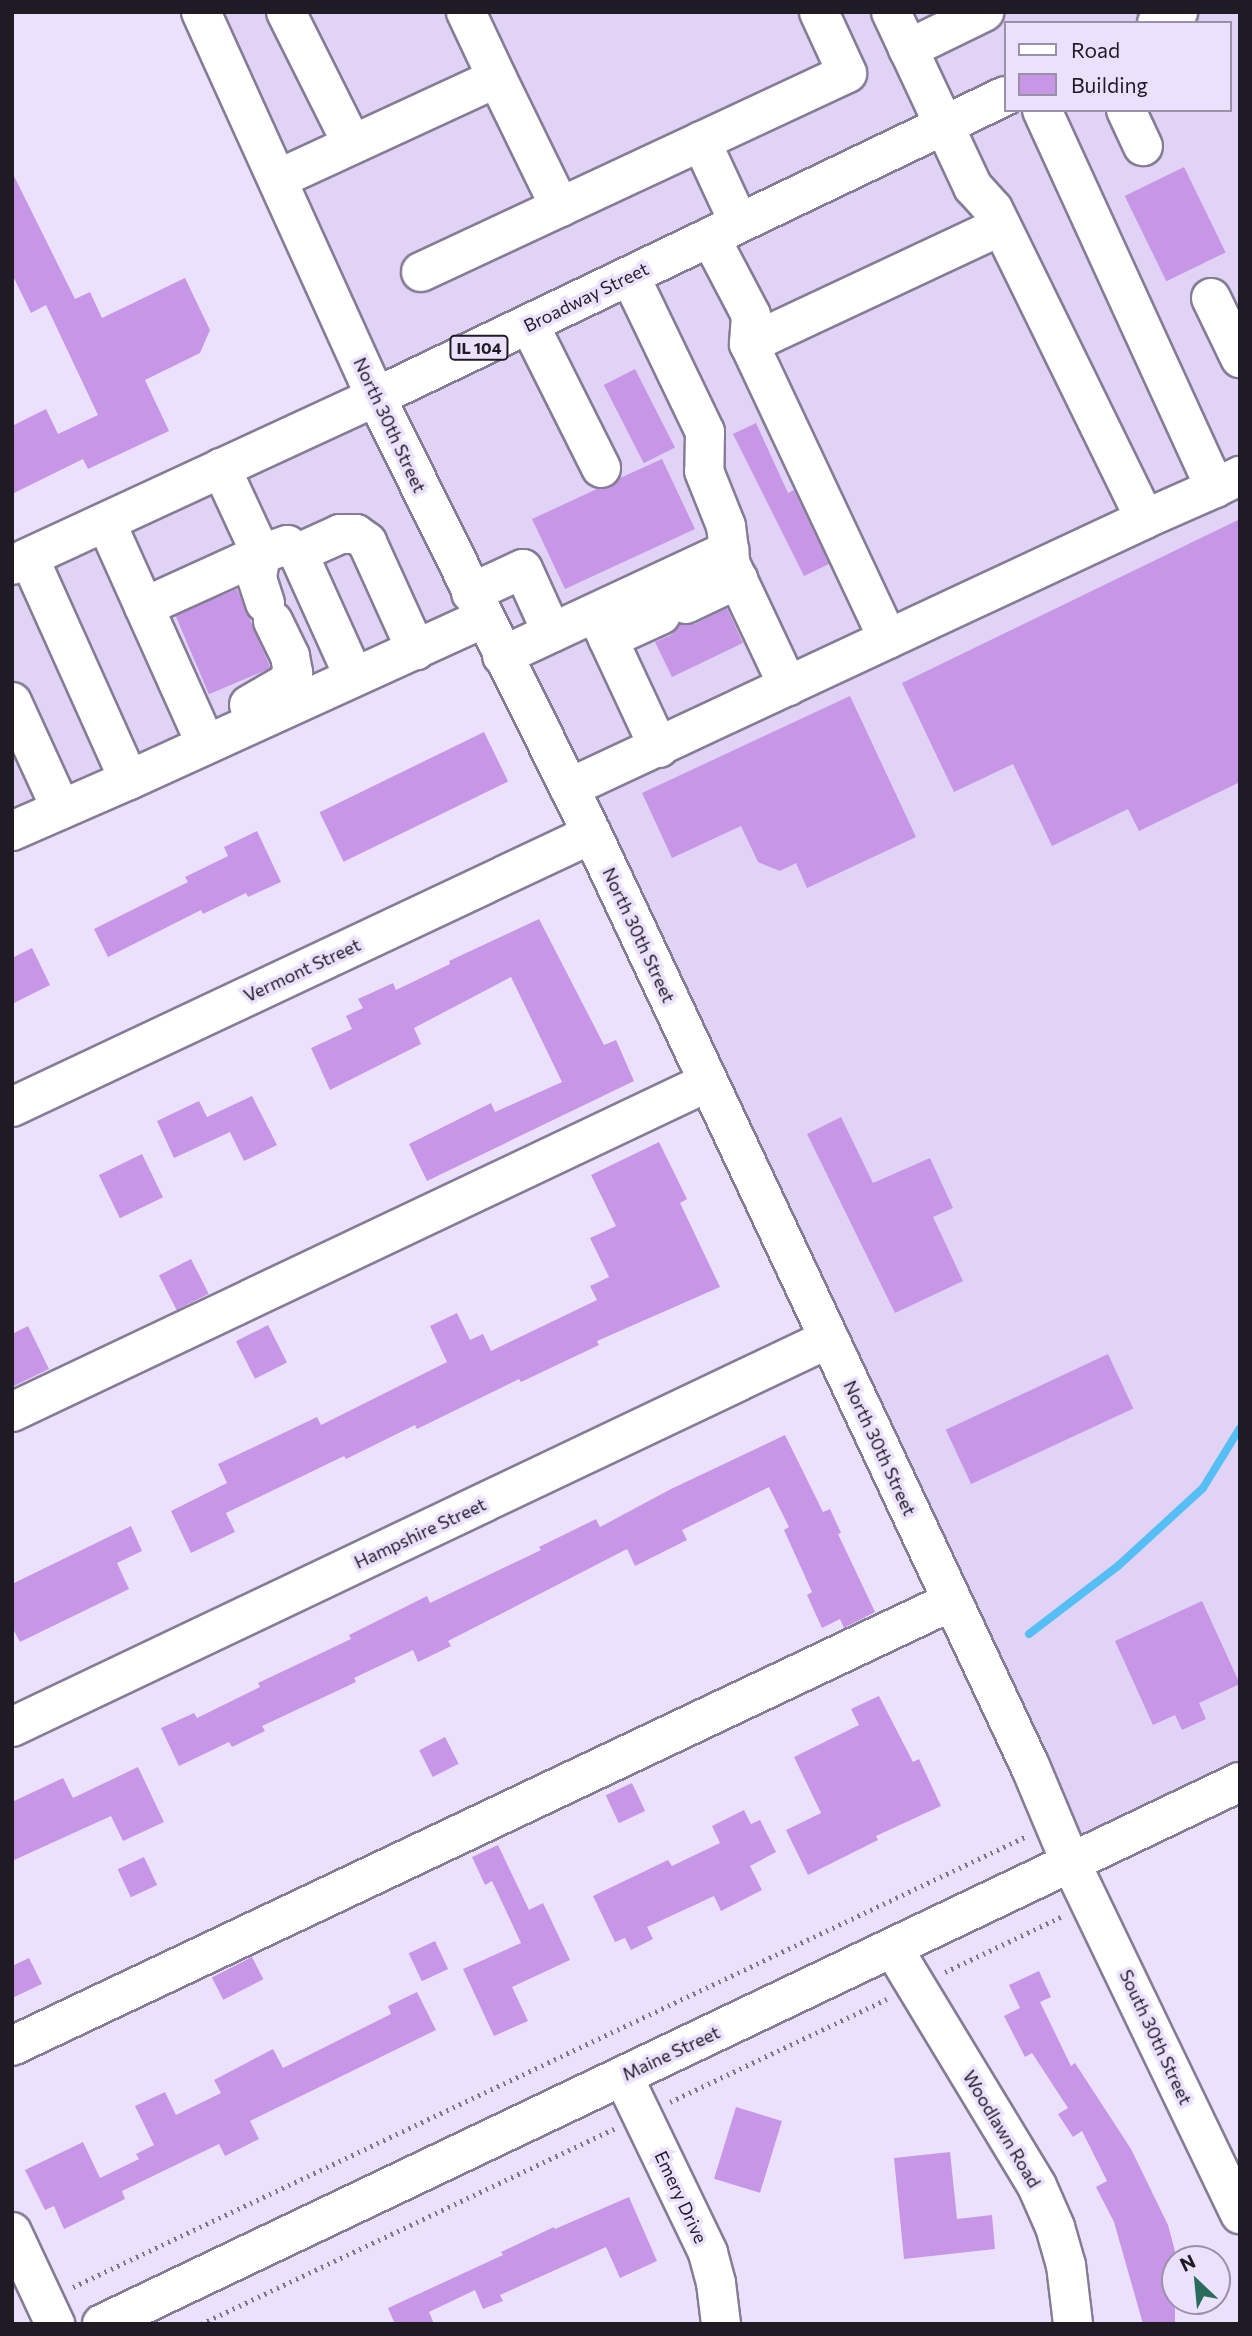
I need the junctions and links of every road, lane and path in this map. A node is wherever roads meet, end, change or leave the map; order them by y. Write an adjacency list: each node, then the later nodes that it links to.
1 (201, 12): 18 (street, North 30th Street)
2 (286, 12): 16 (street)
3 (466, 12): 10 (street)
4 (819, 12): 15 (street)
5 (891, 12): 9 (street)
6 (984, 12): 9 (street)
7 (1178, 12): 8 (street)
8 (1161, 21)
9 (908, 49): 14 (street)
10 (497, 78): 16 (street); 19 (street)
11 (1004, 96): 14 (street, Broadway Street / IL 104)
12 (1043, 112): 31 (street)
13 (1127, 112): 17 (street)
14 (944, 126): 20 (street); 21 (street, Broadway Street / IL 104)
15 (701, 141): 19 (street); 21 (street)
16 (352, 144): 18 (street)
17 (1143, 146)
18 (278, 179): 28 (street, North 30th Street)
19 (560, 207): 22 (street)
20 (1001, 226): 26 (street); 32 (street)
21 (725, 230): 23 (street, Broadway Street / IL 104); 26 (street)
22 (421, 272)
23 (630, 276): 25 (street, Broadway Street / IL 104); 36 (street)
24 (1211, 298): 27 (street)
25 (529, 324): 28 (street, Broadway Street / IL 104); 30 (street)
26 (749, 344): 41 (street)
27 (1240, 358)
28 (376, 397): 29 (street, Broadway Street / IL 104); 37 (street, North 30th Street)
29 (221, 468): 33 (street, Broadway Street / IL 104); 34 (street)
30 (601, 468)
31 (1228, 482): 32 (street)
32 (1145, 519): 41 (street)
33 (106, 522): 35 (street, Broadway Street / IL 104); 38 (street)
34 (279, 554): 38 (street); 42 (street); 44 (street); 47 (street)
35 (21, 561): 49 (street)
36 (733, 565): 39 (street); 39 (street); 45 (street)
37 (477, 606): 40 (street); 42 (street); 43 (street, North 30th Street)
38 (144, 607): 47 (street)
39 (602, 626): 40 (street); 48 (street)
40 (552, 634): 43 (street)
41 (888, 639): 45 (street)
42 (416, 650): 44 (street)
43 (502, 656): 50 (street, North 30th Street)
44 (354, 677): 47 (street)
45 (788, 685): 48 (street)
46 (12, 702): 51 (street)
47 (220, 738): 49 (street)
48 (659, 748): 50 (street)
49 (129, 779): 51 (street)
50 (569, 788): 53 (street, North 30th Street)
51 (61, 809): 52 (street)
52 (12, 831)
53 (592, 834): 54 (street, North 30th Street); 55 (street, Vermont Street)
54 (708, 1082): 56 (street, North 30th Street); 57 (street)
55 (12, 1107)
56 (828, 1339): 58 (street, North 30th Street); 59 (street, Hampshire Street)
57 (12, 1412)
58 (952, 1601): 61 (street, North 30th Street); 64 (street)
59 (12, 1727)
60 (1240, 1782): 62 (street, Maine Street)
61 (1055, 1822): 62 (street, North 30th Street); 68 (path)
62 (1070, 1861): 63 (street, Maine Street); 66 (street, South 30th Street)
63 (893, 1948): 65 (street, Maine Street); 71 (street, Woodlawn Road)
64 (12, 2046)
65 (623, 2076): 69 (street, Maine Street); 70 (street, Emery Drive)
66 (1240, 2214)
67 (12, 2232): 68 (street)
68 (49, 2312)
69 (102, 2324)
70 (721, 2324)
71 (1073, 2324)

